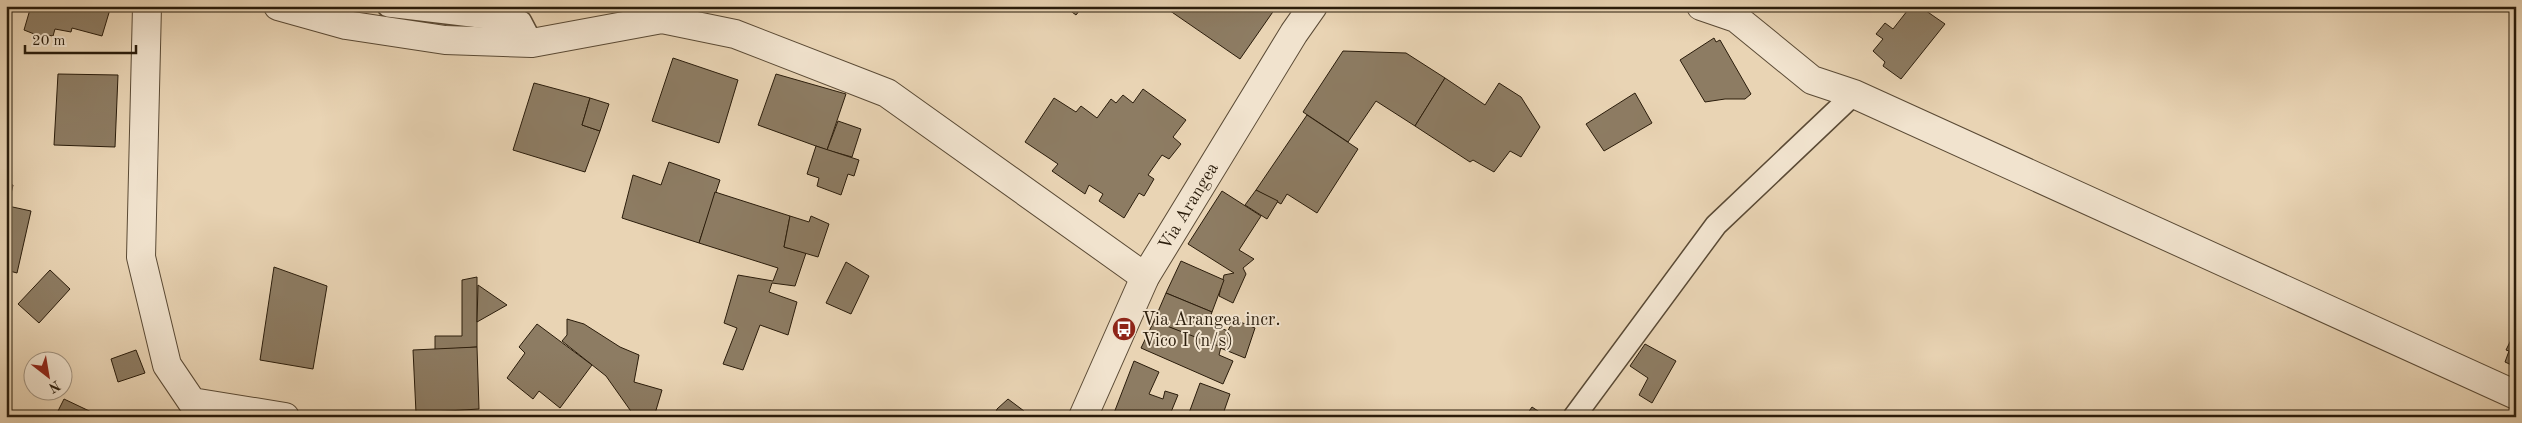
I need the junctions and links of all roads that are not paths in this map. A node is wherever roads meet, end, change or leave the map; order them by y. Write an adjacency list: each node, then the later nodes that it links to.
1 (147, 6): 11 (street)
2 (278, 6): 7 (street)
3 (388, 6): 7 (lane)
4 (1313, 6): 9 (street, Via Arangea)
5 (1701, 6): 8 (street)
6 (661, 13): 7 (street); 9 (street)
7 (532, 43)
8 (1854, 94): 10 (street); 14 (lane)
9 (1145, 277): 13 (street, Via Arangea)
10 (2516, 395)
11 (195, 409): 12 (street)
12 (285, 417)
13 (1083, 417)
14 (1574, 417)

